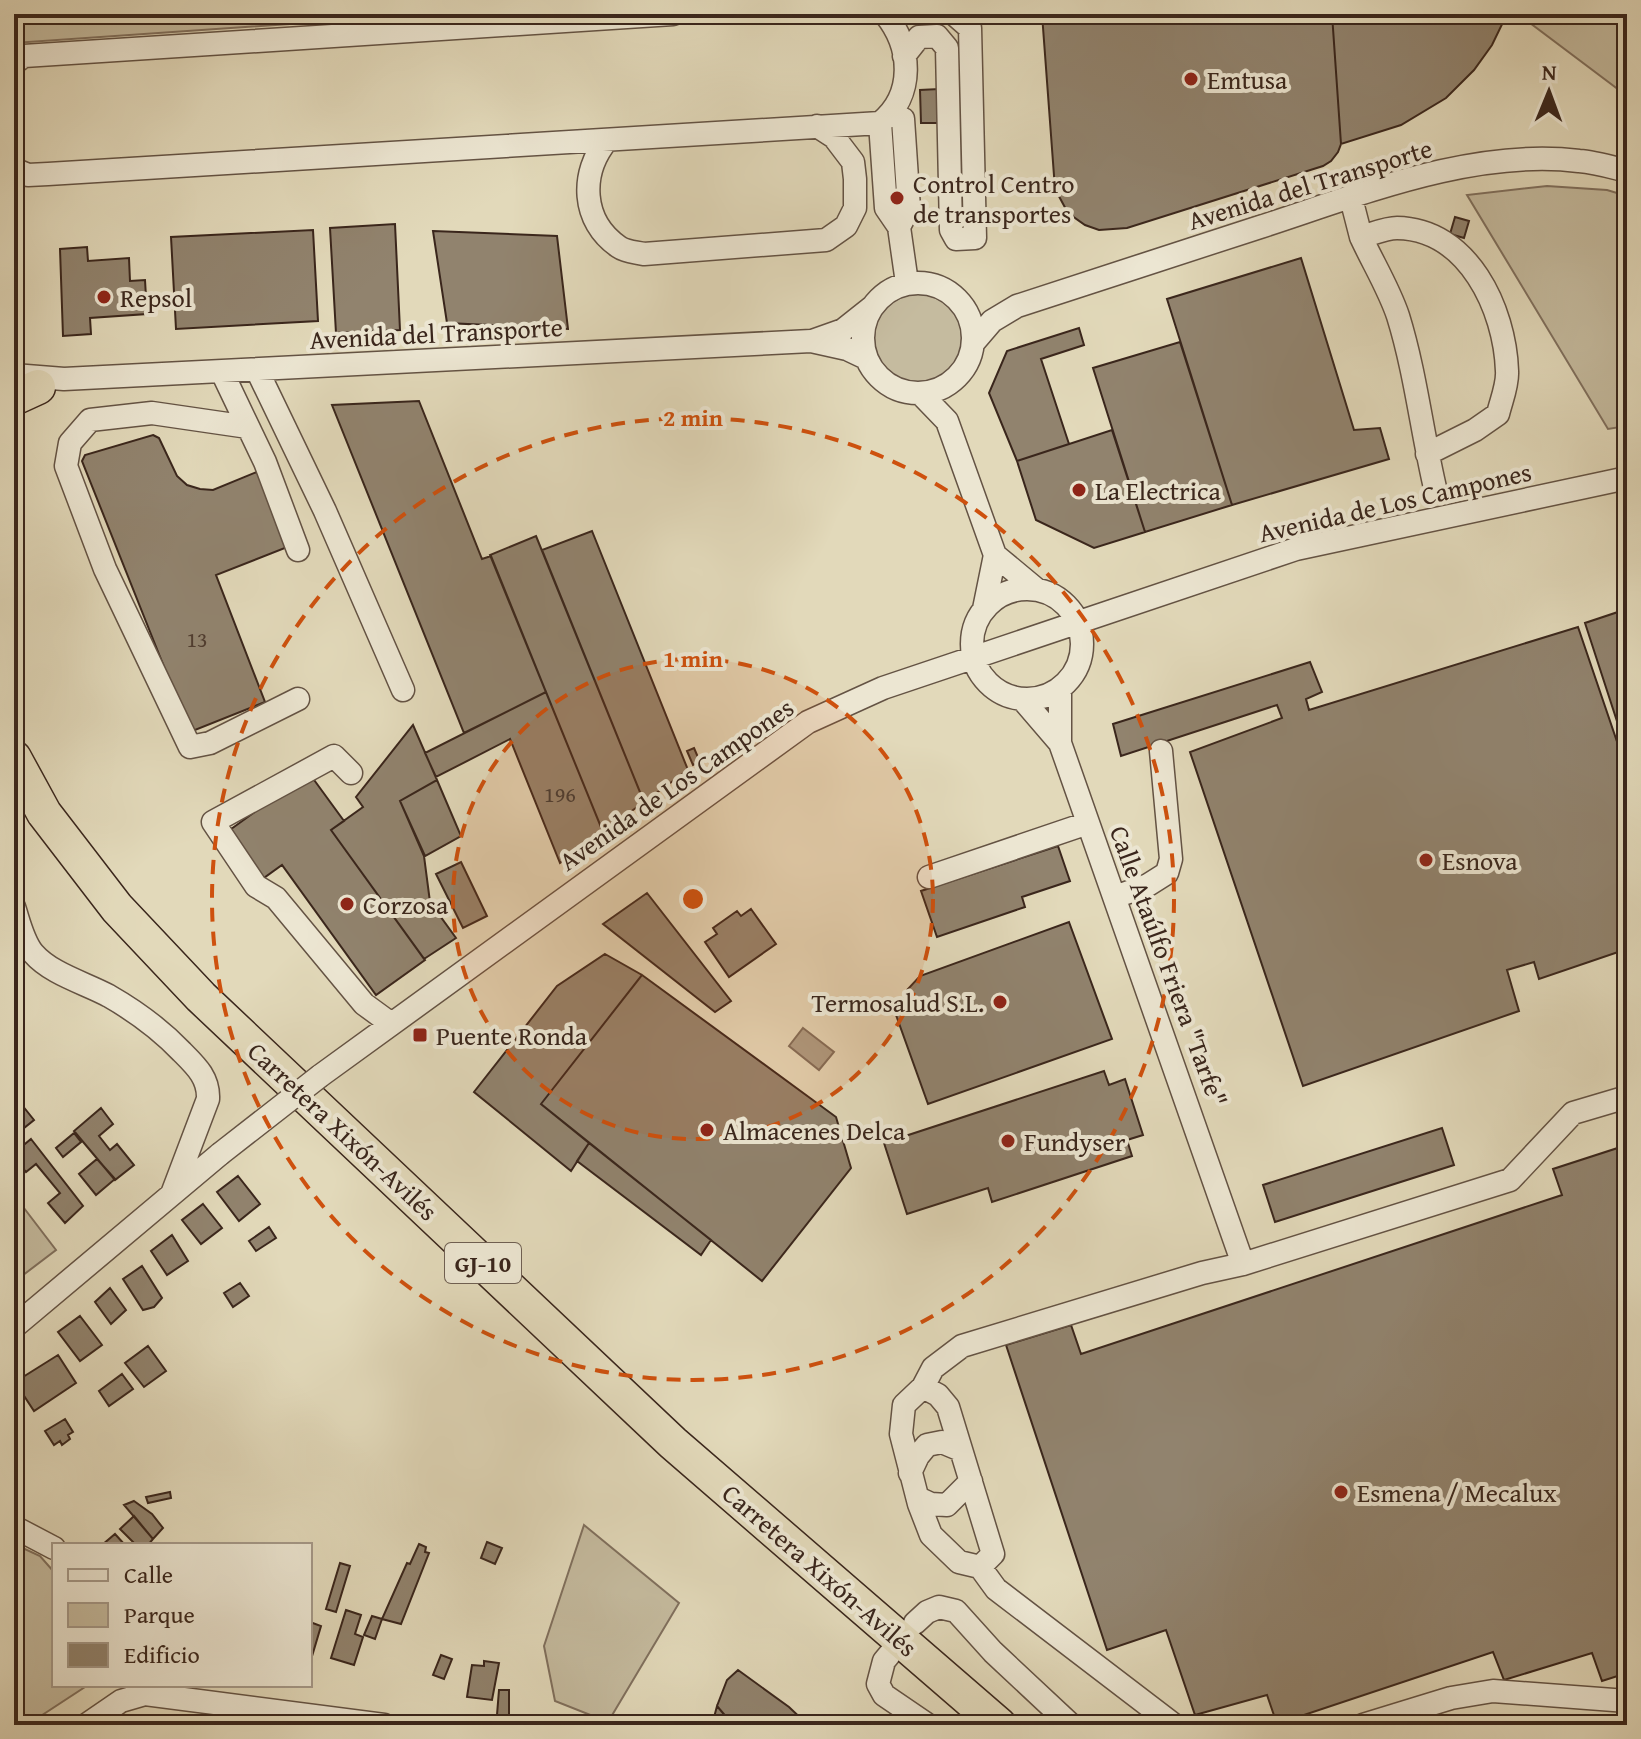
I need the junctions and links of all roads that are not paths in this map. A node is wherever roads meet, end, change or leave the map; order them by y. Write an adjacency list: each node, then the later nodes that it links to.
1 (673, 14): 5 (street)
2 (885, 14): 4 (street)
3 (954, 14): 4 (street)
4 (904, 56): 6 (street)
5 (14, 63)
6 (886, 118): 7 (street); 13 (street)
7 (817, 126): 8 (street); 8 (street)
8 (607, 140): 9 (street)
9 (14, 169)
10 (1627, 171): 11 (street, Avenida del Transporte)
11 (1351, 198): 12 (street); 16 (street, Avenida del Transporte)
12 (1361, 237): 27 (street); 27 (street)
13 (907, 283): 14 (street); 15 (street)
14 (963, 305): 16 (street); 18 (street)
15 (872, 306): 17 (street); 19 (street)
16 (1017, 306): 18 (street)
17 (811, 341): 19 (street); 20 (street, Avenida del Transporte)
18 (974, 342): 22 (street)
19 (866, 358): 24 (street)
20 (257, 370): 21 (street, Avenida del Transporte); 37 (street)
21 (222, 372): 23 (street, Avenida del Transporte); 26 (street)
22 (954, 380): 24 (street); 25 (street)
23 (29, 386)
24 (920, 393): 25 (street)
25 (947, 421): 31 (street)
26 (248, 427): 30 (street); 38 (street)
27 (1427, 454): 29 (street)
28 (1627, 478): 34 (street, Avenida de Los Campones)
29 (1436, 492)
30 (298, 550)
31 (995, 555): 32 (street); 33 (street)
32 (1036, 589): 33 (street); 34 (street)
33 (984, 609): 35 (street)
34 (1078, 623): 35 (street, Avenida de Los Campones); 36 (street)
35 (973, 658): 39 (street); 48 (street, Avenida de Los Campones)
36 (1060, 689): 39 (street); 40 (street, Calle Ataúlfo Friera "Tarfe")
37 (403, 690)
38 (298, 699)
39 (1023, 700): 40 (street, Calle Ataúlfo Friera "Tarfe")
40 (1060, 743): 44 (street, Calle Ataúlfo Friera "Tarfe")
41 (1161, 751): 46 (street)
42 (14, 758): 68 (highway, Carretera Xixón-Avilés / GJ-10)
43 (351, 773): 48 (street)
44 (1088, 823): 45 (street); 46 (street, Calle Ataúlfo Friera "Tarfe")
45 (929, 877)
46 (1115, 897): 51 (street, Calle Ataúlfo Friera "Tarfe")
47 (14, 907): 50 (street)
48 (390, 1023): 50 (street, Avenida de Los Campones, bridge)
49 (1627, 1097): 51 (street)
50 (172, 1194): 52 (street, Avenida de Los Campones)
51 (1243, 1264): 53 (street)
52 (14, 1327)
53 (923, 1387): 54 (street); 55 (street)
54 (961, 1450): 55 (street); 56 (street)
55 (910, 1473): 57 (street)
56 (971, 1481): 57 (street); 60 (street)
57 (918, 1498): 60 (street)
58 (14, 1527): 59 (street)
59 (52, 1547)
60 (980, 1567): 70 (street)
61 (915, 1623): 69 (street)
62 (889, 1655): 67 (street)
63 (145, 1690): 65 (street); 66 (street)
64 (1627, 1701): 71 (street)
65 (86, 1725)
66 (384, 1725)
67 (928, 1725)
68 (999, 1725)
69 (1071, 1725)
70 (1174, 1725)
71 (1363, 1725)

